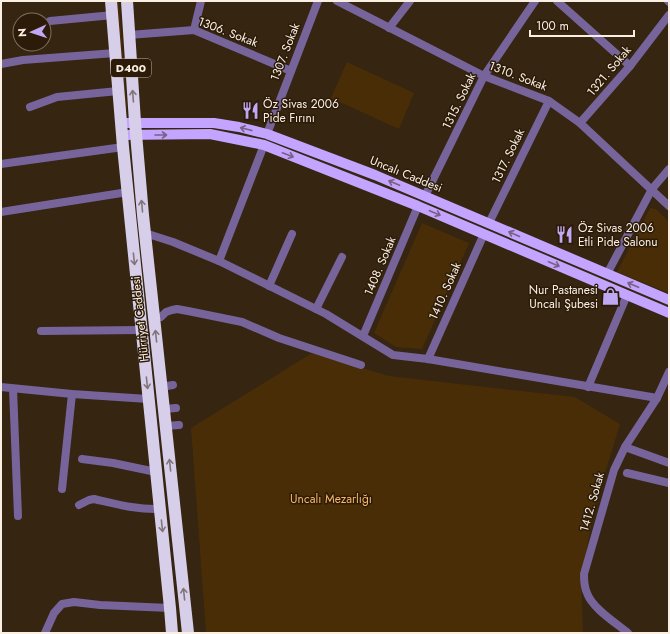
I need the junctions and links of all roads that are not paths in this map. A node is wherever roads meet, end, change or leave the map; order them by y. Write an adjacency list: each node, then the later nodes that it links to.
1 (111, 1): 9 (highway, Hürriyet Caddesi)
2 (126, 1): 14 (highway, Hürriyet Caddesi / D400)
3 (202, 1): 13 (street)
4 (318, 1): 18 (street, 1307. Sokak)
5 (337, 1): 12 (street, 1310. Sokak)
6 (410, 1): 12 (street)
7 (535, 1): 19 (street, 1315. Sokak)
8 (557, 1): 17 (street)
9 (113, 15): 11 (street); 15 (highway, Hürriyet Caddesi)
10 (669, 15): 17 (street, 1321. Sokak)
11 (52, 21)
12 (389, 28): 19 (street, 1310. Sokak)
13 (194, 30): 14 (street, 1306. Sokak); 18 (street, 1306. Sokak)
14 (129, 35): 23 (highway, Hürriyet Caddesi / D400, one-way to 14)
15 (115, 53): 16 (street); 20 (highway, Hürriyet Caddesi)
16 (1, 64)
17 (630, 66): 25 (street, 1321. Sokak)
18 (291, 71): 26 (street, 1307. Sokak)
19 (484, 76): 21 (street, 1310. Sokak); 34 (street, 1315. Sokak)
20 (118, 91): 22 (street); 24 (highway, Hürriyet Caddesi)
21 (549, 101): 25 (street, 1310. Sokak); 38 (street, 1317. Sokak)
22 (30, 107)
23 (135, 122): 24 (main road, Uncalı Caddesi); 26 (main road, Uncalı Caddesi, one-way to 23); 27 (highway, Hürriyet Caddesi / D400)
24 (121, 123): 28 (highway, Hürriyet Caddesi)
25 (580, 123): 32 (street, 1310. Sokak)
26 (267, 134): 34 (main road, Uncalı Caddesi, one-way to 26)
27 (136, 135): 28 (main road, Uncalı Caddesi); 29 (main road, Uncalı Caddesi, one-way to 29); 39 (highway, Hürriyet Caddesi, one-way to 27)
28 (122, 141): 30 (street); 33 (highway, Hürriyet Caddesi)
29 (264, 145): 35 (main road, Uncalı Caddesi, one-way to 35); 43 (street)
30 (1, 164)
31 (669, 169): 32 (street)
32 (652, 189): 36 (street, 1310. Sokak); 44 (street)
33 (128, 192): 37 (street); 51 (highway, Hürriyet Caddesi, one-way to 51)
34 (425, 196): 38 (main road, Uncalı Caddesi)
35 (418, 206): 41 (main road, Uncalı Caddesi, one-way to 41); 53 (street, 1408. Sokak)
36 (669, 206)
37 (1, 212)
38 (489, 223): 44 (main road, Uncalı Caddesi, one-way to 38)
39 (145, 233): 43 (street); 64 (highway, Hürriyet Caddesi, one-way to 39)
40 (292, 234): 45 (street)
41 (484, 234): 46 (main road, Uncalı Caddesi, one-way to 46); 54 (street, 1410. Sokak)
42 (342, 257): 48 (street)
43 (219, 261): 45 (street)
44 (607, 274): 47 (main road, Uncalı Caddesi, one-way to 44)
45 (270, 286): 48 (street)
46 (627, 295): 49 (main road, Uncalı Caddesi); 58 (street)
47 (669, 300)
48 (316, 309): 53 (street)
49 (669, 313)
50 (161, 317): 55 (street)
51 (141, 330): 52 (street); 62 (highway, Hürriyet Caddesi, one-way to 62)
52 (41, 331)
53 (363, 336): 54 (street)
54 (428, 359): 58 (street)
55 (361, 365)
56 (669, 372): 61 (street, 1412. Sokak)
57 (1, 387): 59 (street)
58 (588, 387): 61 (street)
59 (13, 389): 60 (street); 76 (street)
60 (72, 394): 62 (street); 73 (street)
61 (657, 398): 67 (street, 1412. Sokak)
62 (148, 400): 70 (highway, Hürriyet Caddesi)
63 (176, 408): 64 (street)
64 (164, 409): 66 (highway, Hürriyet Caddesi)
65 (179, 425): 66 (street)
66 (166, 426): 80 (highway, Hürriyet Caddesi, one-way to 66)
67 (625, 446): 69 (street); 81 (street, 1412. Sokak)
68 (82, 459): 70 (street)
69 (669, 463)
70 (156, 472): 75 (highway, Hürriyet Caddesi)
71 (628, 473): 72 (street)
72 (669, 483)
73 (62, 489)
74 (79, 505): 75 (street)
75 (160, 509): 77 (highway, Hürriyet Caddesi, one-way to 77)
76 (18, 516)
77 (170, 608): 78 (street); 79 (highway, Hürriyet Caddesi)
78 (45, 633)
79 (172, 633)
80 (188, 633)
81 (628, 633)

